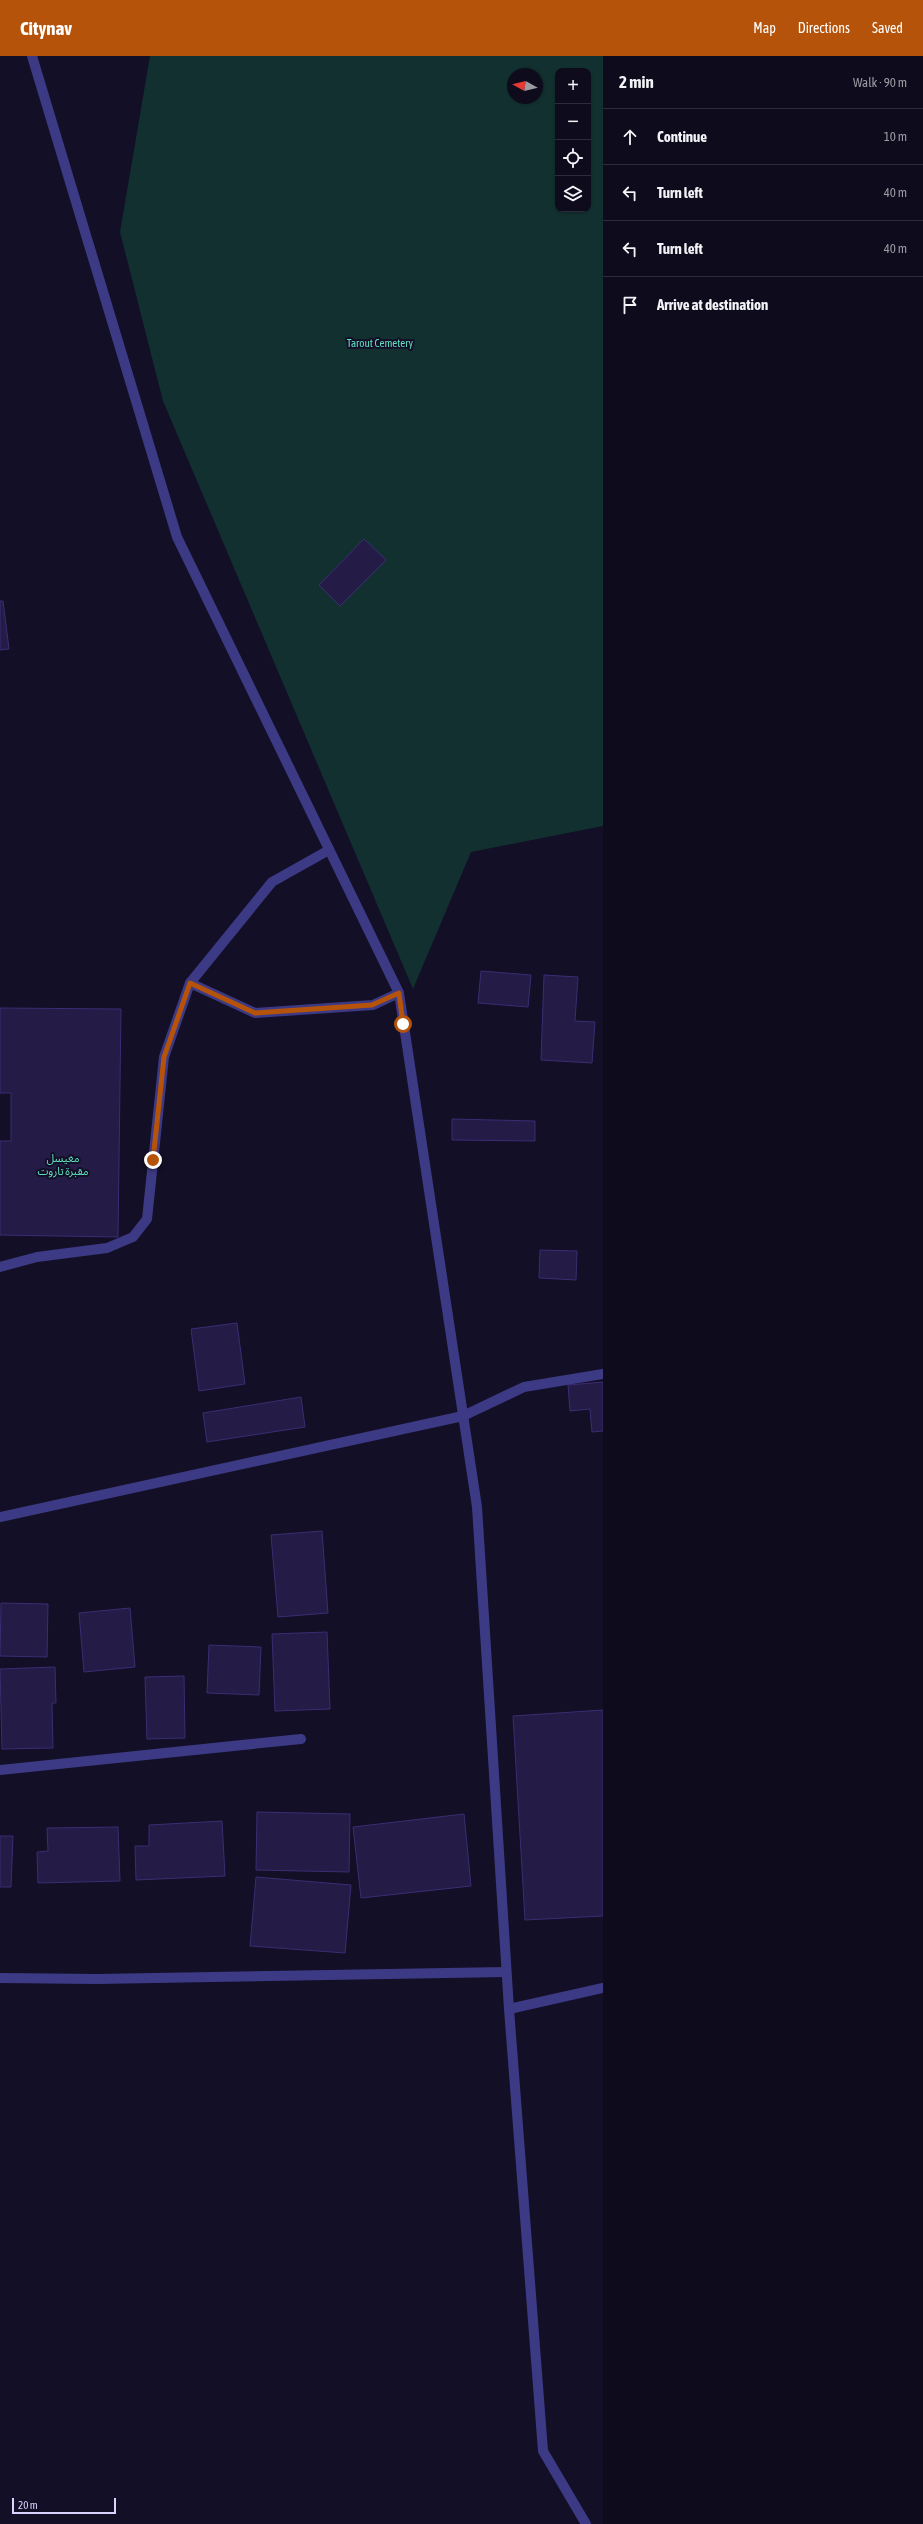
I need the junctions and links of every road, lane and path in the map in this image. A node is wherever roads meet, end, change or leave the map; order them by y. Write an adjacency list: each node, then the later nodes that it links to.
1 (32, 56): 2 (street)
2 (329, 850): 3 (street); 4 (street)
3 (190, 983): 4 (street); 5 (street)
4 (399, 993): 7 (street)
5 (0, 1267)
6 (603, 1374): 7 (street)
7 (463, 1416): 8 (street); 11 (street)
8 (0, 1517)
9 (301, 1739): 10 (street)
10 (0, 1770)
11 (506, 1972): 12 (street); 14 (street)
12 (0, 1978)
13 (603, 1988): 14 (street)
14 (509, 2009): 15 (street)
15 (586, 2524)

